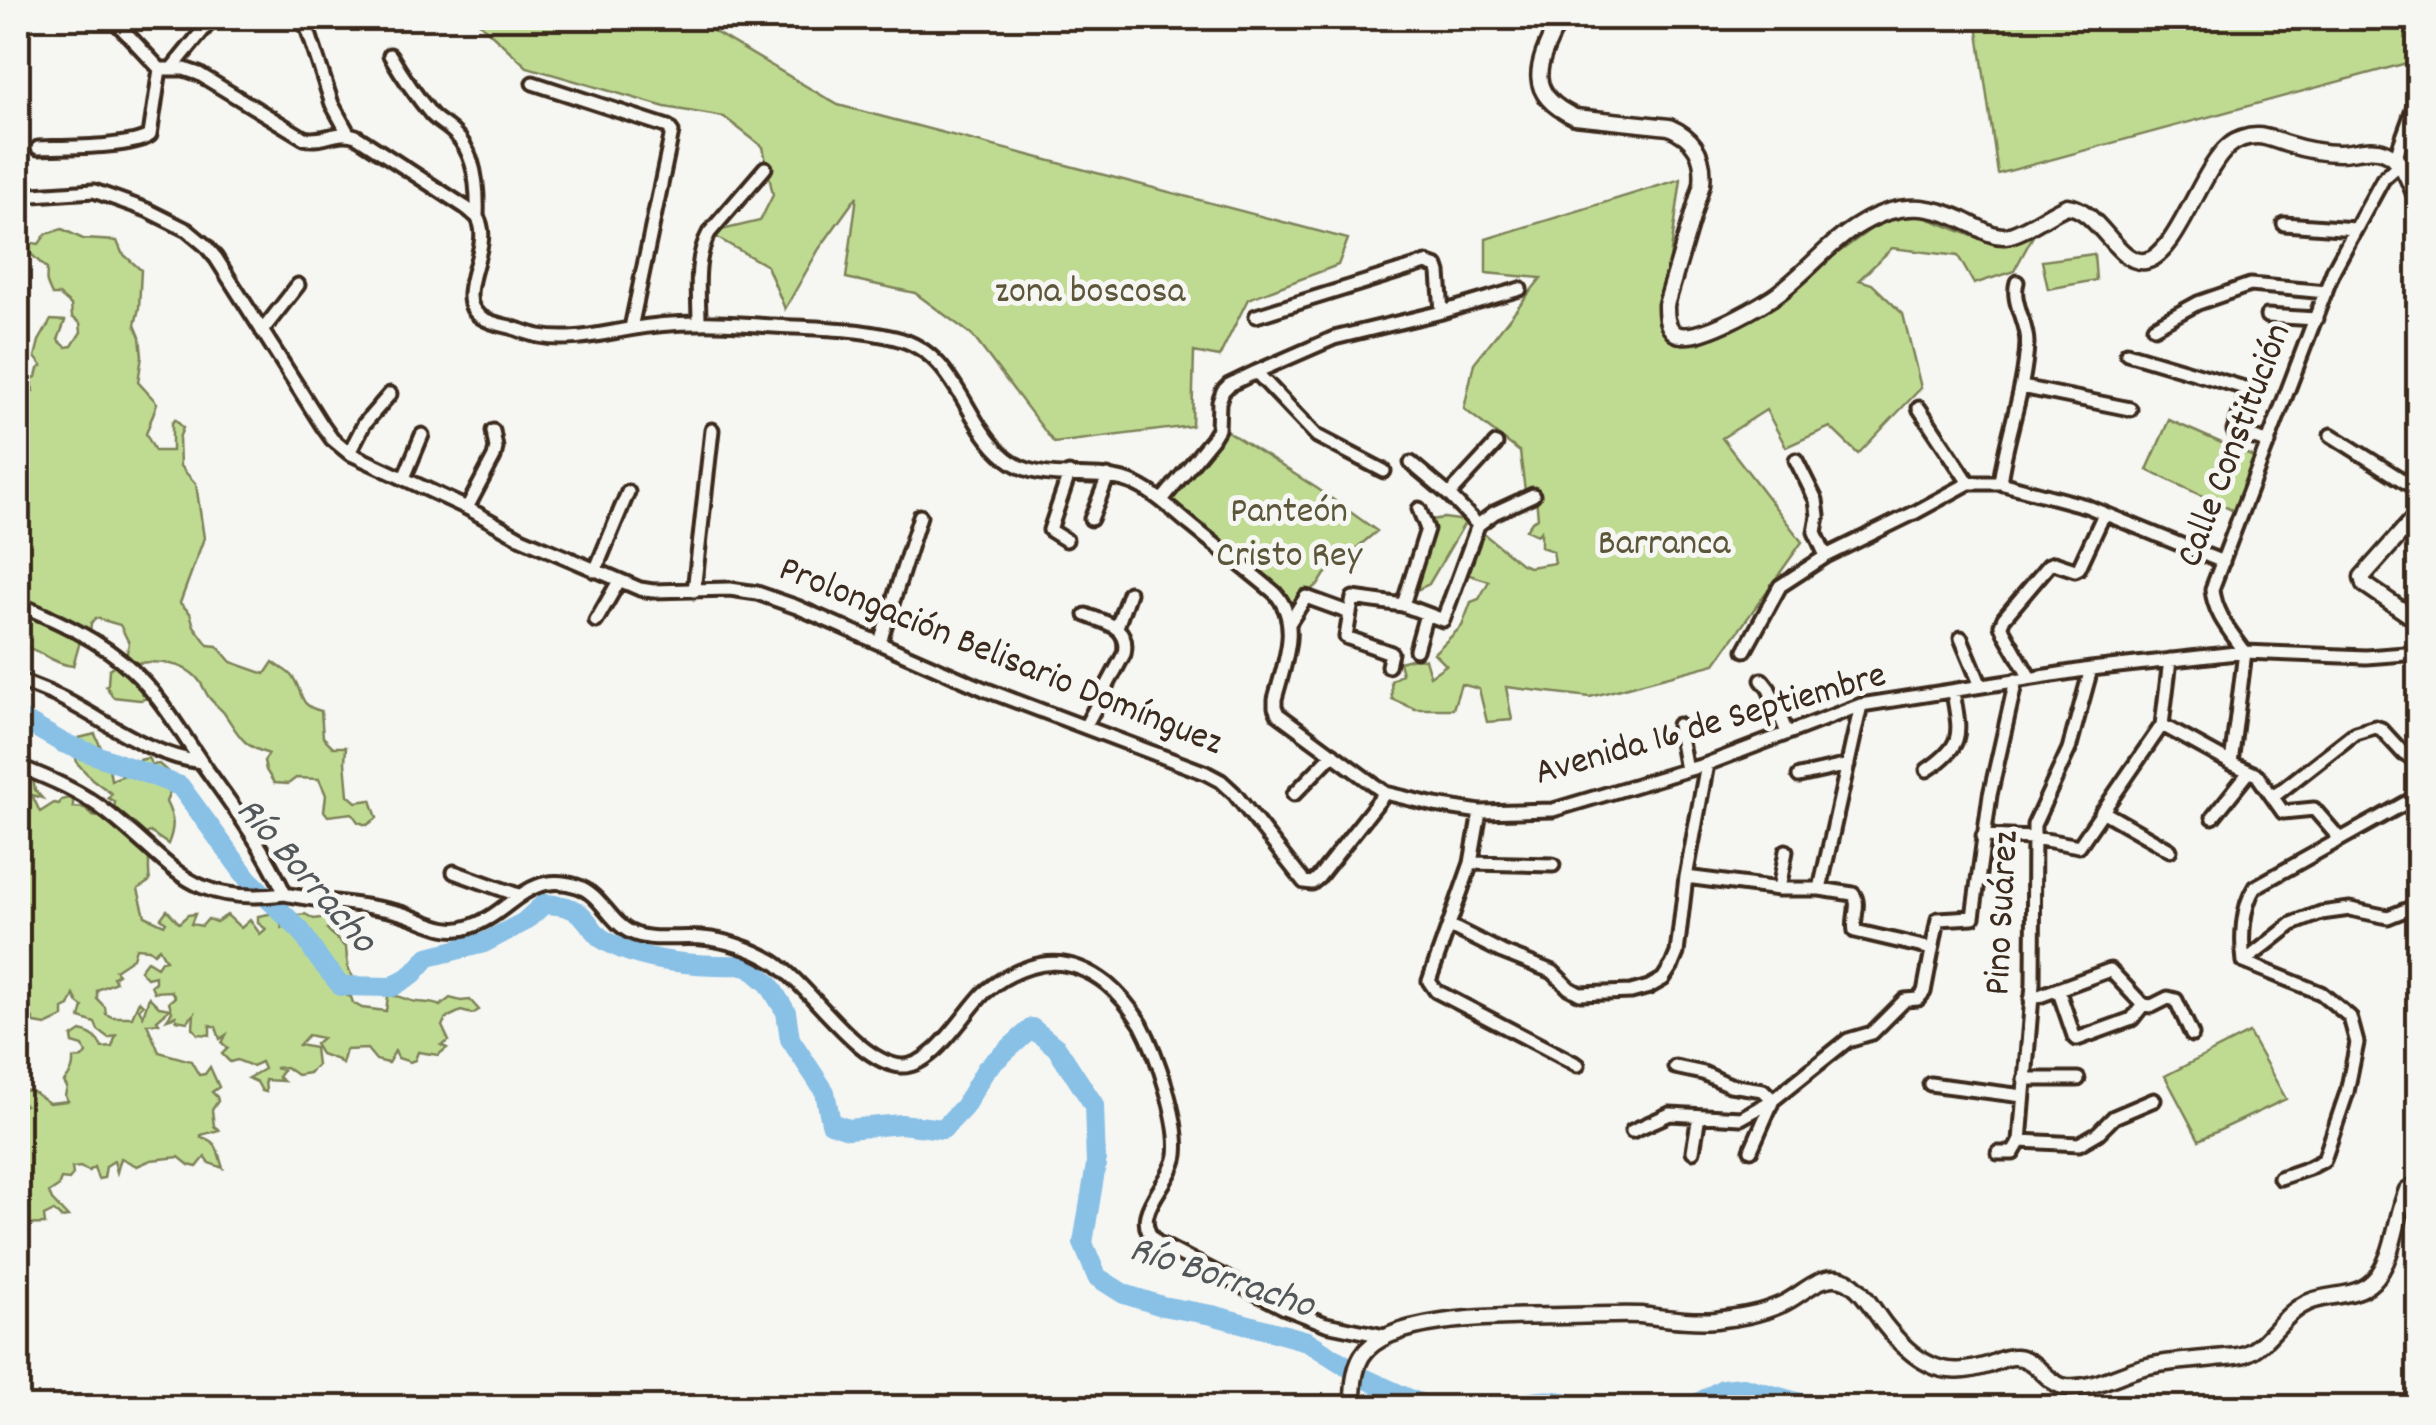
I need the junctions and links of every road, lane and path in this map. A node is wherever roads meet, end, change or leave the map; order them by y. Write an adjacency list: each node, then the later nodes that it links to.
1 (112, 18): 6 (street)
2 (213, 18): 6 (street)
3 (304, 18): 9 (street)
4 (1560, 18): 11 (main road)
5 (390, 55): 15 (street)
6 (167, 68): 9 (street); 10 (street)
7 (533, 83): 28 (street)
8 (2418, 96): 11 (street, Calle Constitución)
9 (348, 132): 15 (street)
10 (38, 148)
11 (2398, 161): 14 (main road); 17 (street, Calle Constitución)
12 (765, 168): 26 (street)
13 (18, 196): 29 (street, Prolongación Belisario Domínguez)
14 (2418, 202)
15 (477, 216): 28 (street)
16 (2284, 224): 17 (street)
17 (2355, 228): 21 (street, Calle Constitución)
18 (2017, 282): 32 (street)
19 (298, 285): 29 (street)
20 (1520, 288): 22 (street)
21 (2326, 292): 25 (street, Calle Constitución); 27 (street)
22 (1442, 312): 23 (street); 31 (street)
23 (1256, 316)
24 (2268, 316): 25 (street)
25 (2316, 319): 40 (street, Calle Constitución)
26 (699, 323): 28 (street); 46 (street)
27 (2154, 327)
28 (631, 328)
29 (262, 331): 42 (street, Prolongación Belisario Domínguez)
30 (2127, 352): 40 (street)
31 (1256, 372): 45 (street); 55 (street)
32 (2022, 387): 35 (street); 50 (street)
33 (390, 394): 42 (street)
34 (1919, 408): 49 (street)
35 (2130, 409)
36 (712, 430): 70 (street)
37 (493, 431): 56 (street)
38 (422, 434): 48 (street)
39 (2332, 434): 51 (street)
40 (2269, 443): 67 (street, Calle Constitución)
41 (1496, 444): 53 (street)
42 (349, 452): 48 (street, Prolongación Belisario Domínguez)
43 (1796, 460): 66 (street)
44 (1411, 463): 53 (street)
45 (1384, 471)
46 (1069, 474): 47 (street); 65 (street)
47 (1108, 476): 55 (street); 61 (street)
48 (404, 478): 56 (street, Prolongación Belisario Domínguez)
49 (1969, 483): 50 (street); 66 (street)
50 (2000, 483): 58 (street)
51 (2418, 490)
52 (628, 492): 68 (street)
53 (1449, 495): 62 (street)
54 (1533, 495): 62 (street)
55 (1162, 500): 79 (street)
56 (467, 508): 68 (street, Prolongación Belisario Domínguez)
57 (1418, 509): 73 (street)
58 (2104, 514): 67 (street); 90 (street)
59 (2418, 514): 63 (main road)
60 (920, 516): 82 (street)
61 (1091, 519)
62 (1478, 526): 75 (street)
63 (2401, 531): 64 (street); 78 (main road)
64 (2418, 538)
65 (1066, 540)
66 (1826, 556): 84 (street)
67 (2223, 562): 85 (street, Calle Constitución)
68 (595, 572): 69 (street, Prolongación Belisario Domínguez)
69 (619, 581): 70 (street, Prolongación Belisario Domínguez); 77 (street)
70 (694, 590): 82 (street, Prolongación Belisario Domínguez)
71 (1129, 594): 80 (street)
72 (18, 604): 102 (street)
73 (1403, 605): 74 (street); 75 (street)
74 (1350, 612): 79 (street); 88 (street)
75 (1426, 614): 83 (street)
76 (1086, 615): 80 (street)
77 (596, 621)
78 (2418, 621)
79 (1290, 622): 101 (street, Avenida 16 de Septiembre)
80 (1117, 626): 99 (street)
81 (1961, 638): 94 (street)
82 (880, 642): 99 (street, Prolongación Belisario Domínguez)
83 (1416, 650)
84 (1744, 650)
85 (2244, 652): 86 (street, Avenida 16 de Septiembre); 87 (street, Avenida 16 de Septiembre); 104 (street)
86 (2418, 654)
87 (2170, 660): 89 (street, Avenida 16 de Septiembre); 98 (street)
88 (1388, 666)
89 (2091, 669): 90 (street, Avenida 16 de Septiembre); 120 (street, Pino Suárez)
90 (2030, 678): 93 (street, Avenida 16 de Septiembre)
91 (18, 680): 102 (street)
92 (1762, 680): 100 (street)
93 (2016, 680): 94 (street, Avenida 16 de Septiembre); 119 (street)
94 (1982, 686): 95 (street, Avenida 16 de Septiembre)
95 (1953, 692): 96 (street, Avenida 16 de Septiembre); 109 (street)
96 (1860, 705): 100 (street, Avenida 16 de Septiembre); 106 (street)
97 (1678, 725): 108 (street)
98 (2162, 725): 104 (street); 116 (street)
99 (1085, 727): 112 (street, Prolongación Belisario Domínguez)
100 (1787, 734): 105 (street, Avenida 16 de Septiembre)
101 (1333, 754): 112 (street, Avenida 16 de Septiembre); 113 (street)
102 (202, 762): 130 (street)
103 (2418, 762): 115 (street)
104 (2231, 763): 110 (street)
105 (1707, 764): 108 (street, Avenida 16 de Septiembre); 127 (street)
106 (1848, 765): 111 (street); 128 (street)
107 (18, 766): 130 (street)
108 (1686, 770): 117 (street, Avenida 16 de Septiembre)
109 (1927, 770)
110 (2249, 772): 115 (street); 118 (street)
111 (1800, 776)
112 (1385, 793): 117 (street, Avenida 16 de Septiembre)
113 (1294, 794)
114 (2418, 796): 121 (street)
115 (2272, 797): 121 (street)
116 (2102, 811): 120 (street); 122 (street)
117 (1480, 812): 124 (street)
118 (2213, 817)
119 (1983, 836): 120 (street); 134 (street)
120 (2034, 838): 137 (street, Pino Suárez)
121 (2340, 840): 135 (street)
122 (2170, 850)
123 (1786, 851): 129 (street)
124 (1471, 862): 125 (street); 133 (street)
125 (1553, 865)
126 (454, 872): 131 (street)
127 (1686, 878): 129 (street); 133 (street)
128 (1820, 888): 129 (street); 134 (street)
129 (1780, 890)
130 (285, 894): 131 (street)
131 (518, 895): 156 (street)
132 (2408, 909): 135 (street)
133 (1450, 926): 140 (street)
134 (1932, 949): 146 (street)
135 (2244, 962): 154 (street)
136 (2058, 989): 137 (street); 138 (street); 138 (street)
137 (2031, 998): 143 (street, Pino Suárez)
138 (2143, 1005): 139 (street)
139 (2192, 1034)
140 (1578, 1065)
141 (1675, 1067): 146 (street)
142 (2078, 1078): 143 (street)
143 (2024, 1079): 145 (street, Pino Suárez)
144 (1930, 1084): 145 (street)
145 (2023, 1096): 150 (street, Pino Suárez)
146 (1773, 1100): 148 (street); 152 (street)
147 (2154, 1100): 150 (street)
148 (1699, 1116): 149 (street); 151 (street)
149 (1632, 1131)
150 (2020, 1141): 153 (street)
151 (1693, 1150)
152 (1751, 1150)
153 (1998, 1153)
154 (2280, 1178)
155 (2418, 1183): 156 (main road)
156 (1384, 1336): 157 (main road)
157 (1354, 1408)

